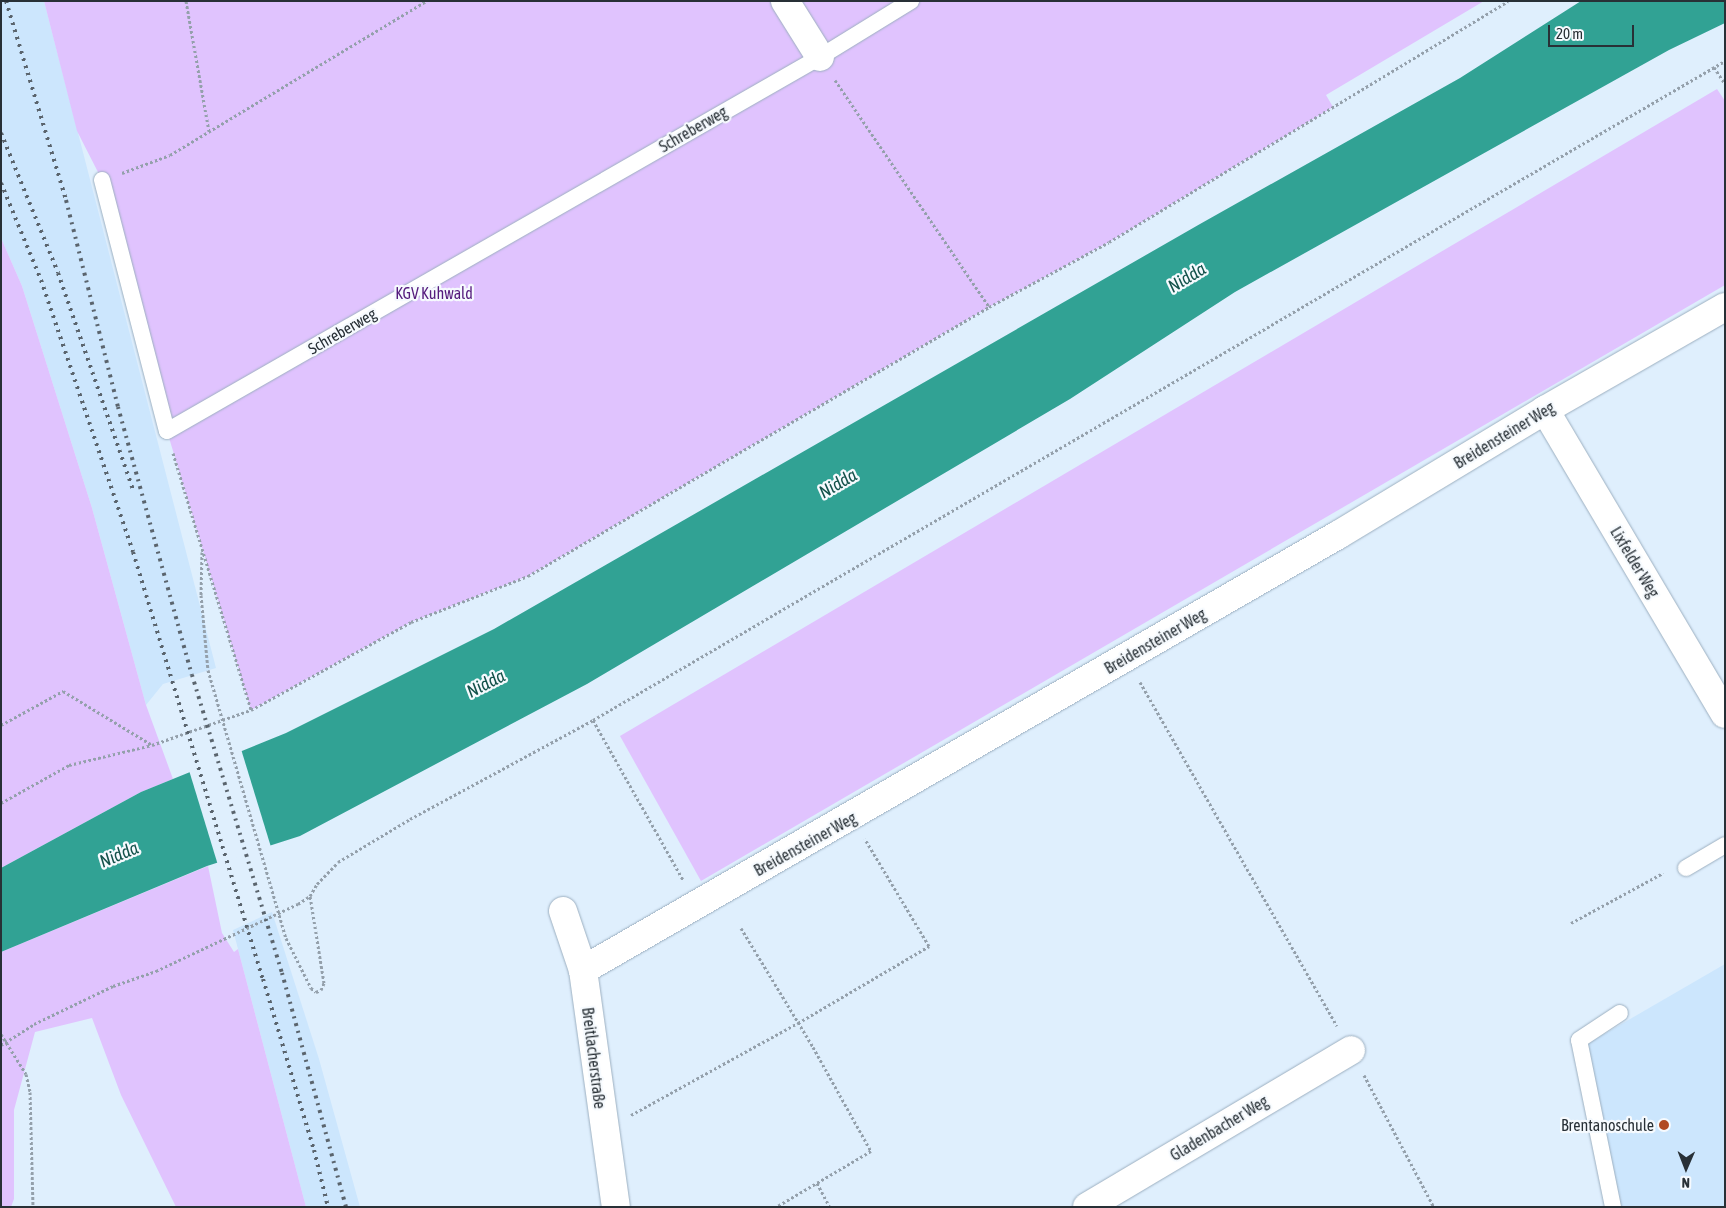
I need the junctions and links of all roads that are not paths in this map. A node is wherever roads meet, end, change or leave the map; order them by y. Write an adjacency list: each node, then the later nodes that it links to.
1 (785, 1): 3 (street)
2 (911, 1): 3 (lane, Schreberweg)
3 (820, 57): 4 (lane, Schreberweg)
4 (102, 180)
5 (1725, 307): 6 (street, Breidensteiner Weg)
6 (1545, 410): 7 (street, Lixfelder Weg); 11 (street, Breidensteiner Weg)
7 (1725, 714)
8 (1725, 845): 9 (lane)
9 (1686, 868)
10 (563, 911): 11 (street, Breitlacherstraße)
11 (583, 970): 14 (street, Breitlacherstraße)
12 (1620, 1013): 16 (lane)
13 (1351, 1050): 15 (street, Gladenbacher Weg)
14 (616, 1207)
15 (1087, 1207)
16 (1613, 1207)

